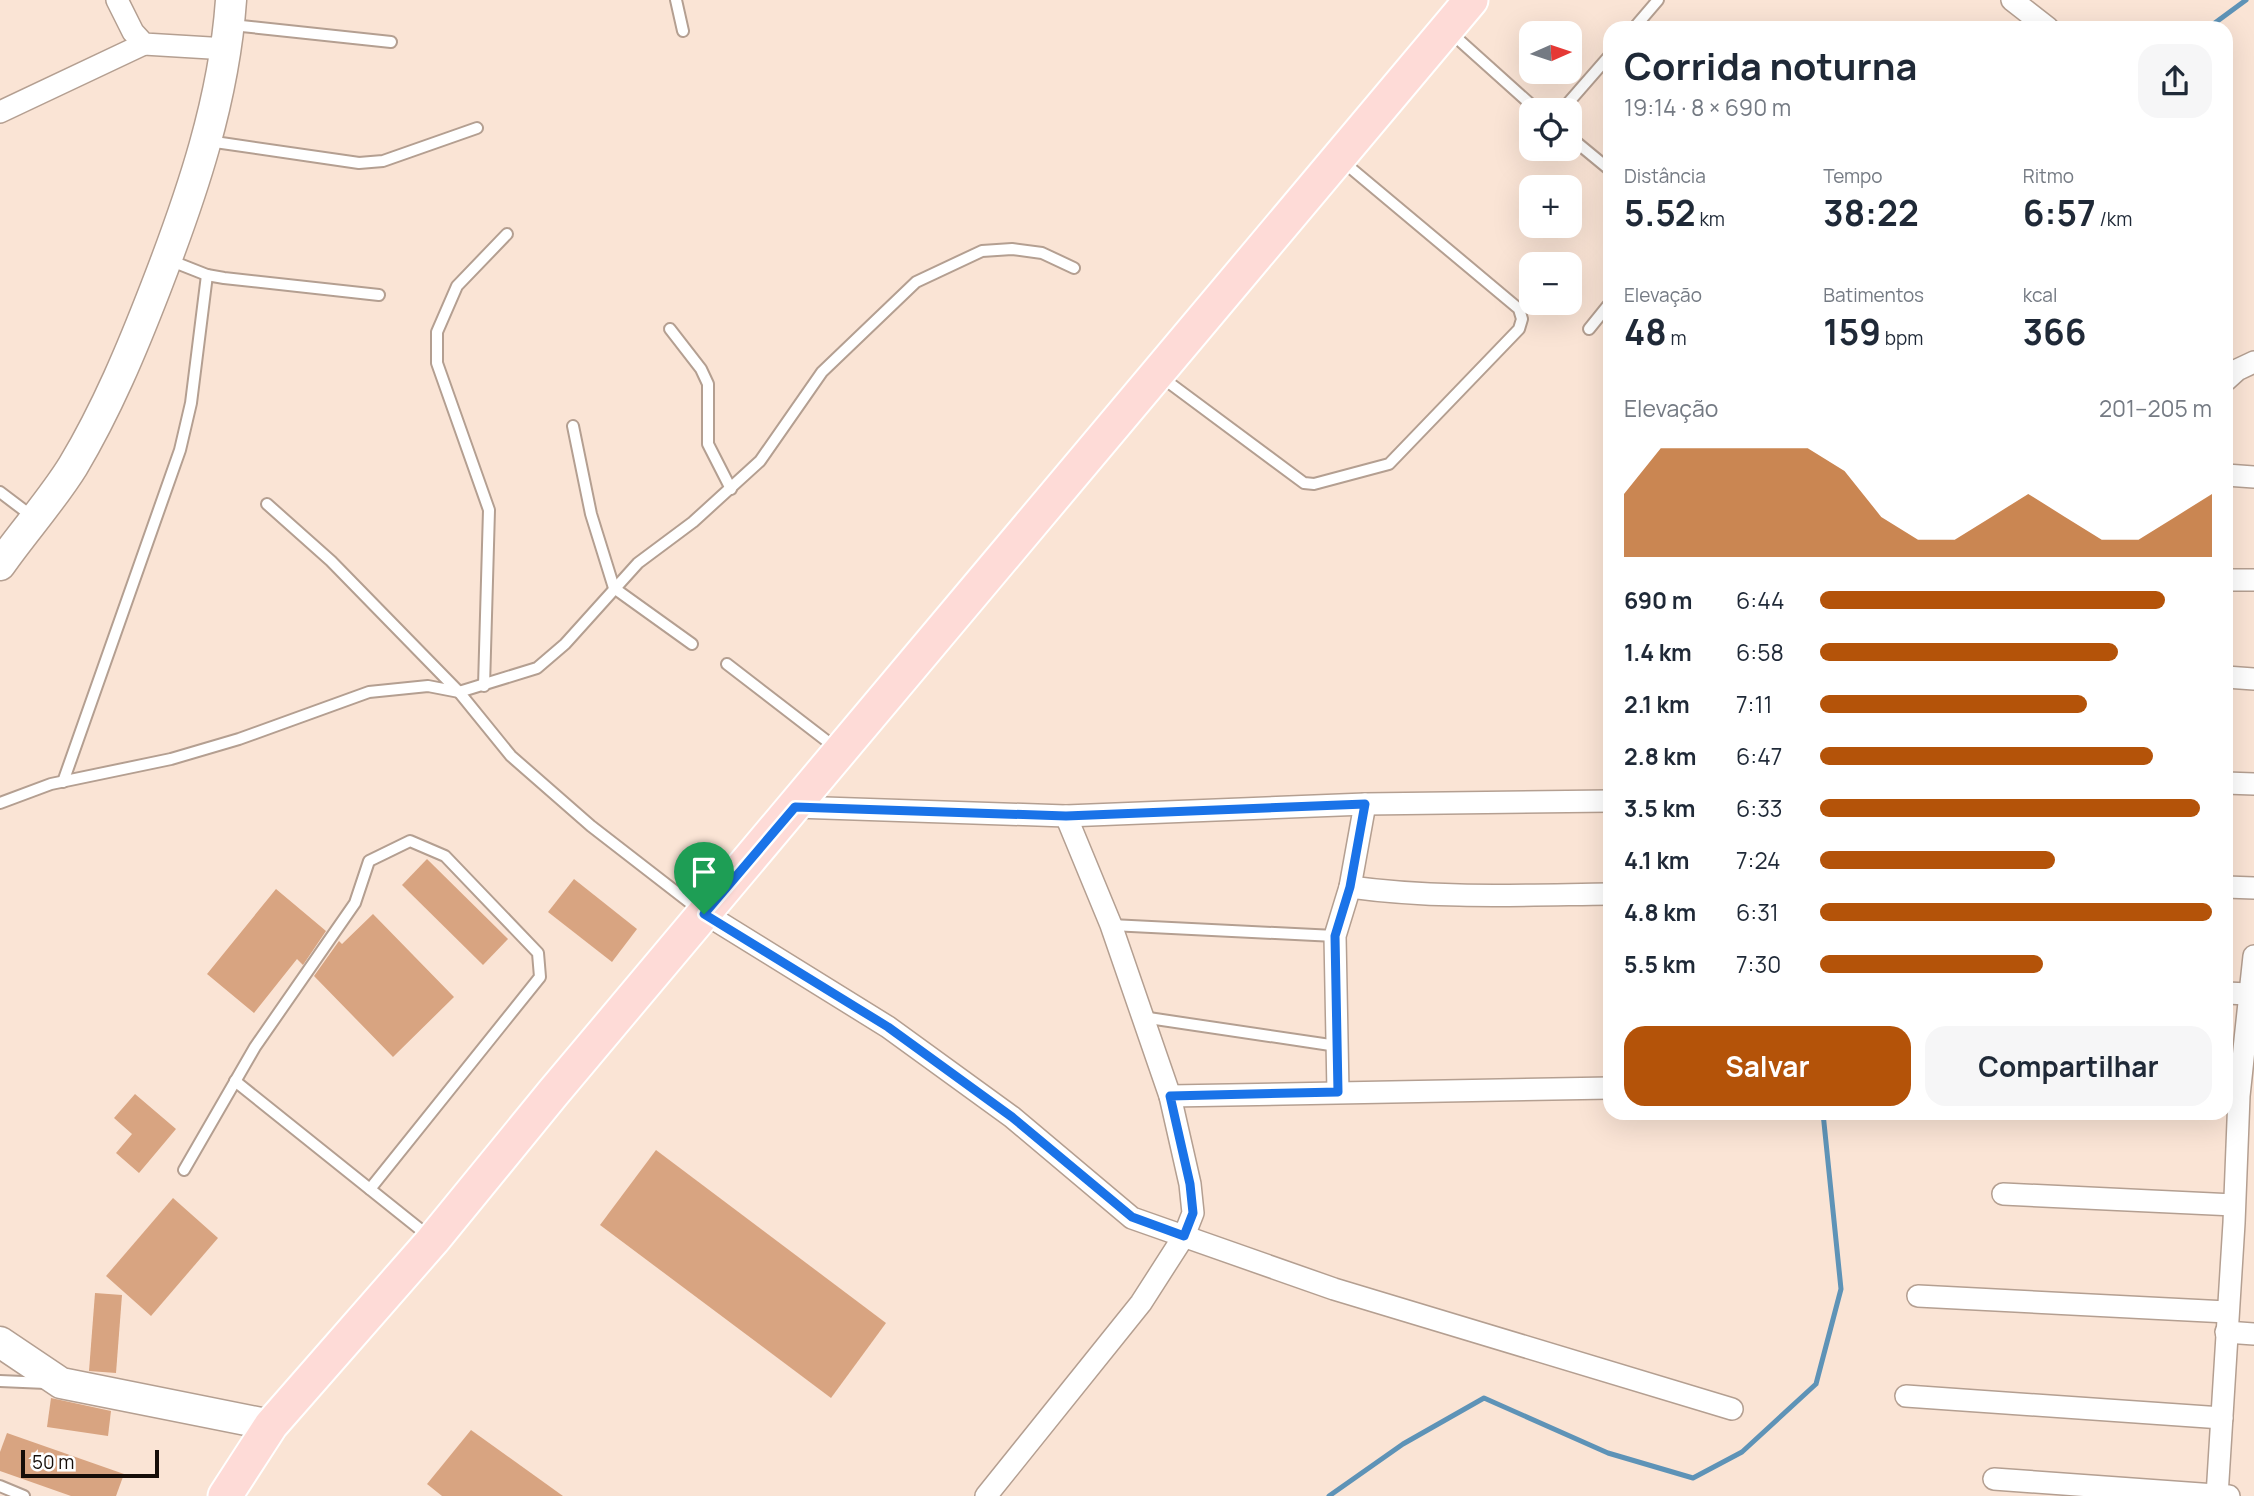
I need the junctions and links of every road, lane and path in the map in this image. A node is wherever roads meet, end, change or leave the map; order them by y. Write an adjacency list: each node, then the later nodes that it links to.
1 (117, 0): 12 (street)
2 (676, 0): 10 (lane)
3 (1471, 0): 9 (main road)
4 (1658, 0): 6 (lane)
5 (2012, 0): 7 (street)
6 (1640, 21)
7 (2039, 21)
8 (229, 24): 11 (lane); 12 (street); 18 (street)
9 (1447, 29): 14 (lane); 20 (main road)
10 (682, 31)
11 (391, 42)
12 (144, 44): 16 (street)
13 (1603, 63): 15 (lane)
14 (1524, 98)
15 (1572, 98)
16 (0, 111)
17 (477, 128): 18 (lane)
18 (205, 141): 23 (street)
19 (1582, 148): 21 (lane)
20 (1338, 157): 31 (main road); 31 (lane)
21 (1603, 164)
22 (507, 234): 48 (lane)
23 (167, 259): 25 (lane); 39 (street)
24 (1074, 268): 36 (lane)
25 (207, 275): 26 (lane); 51 (lane)
26 (379, 295)
27 (1603, 312): 29 (lane)
28 (670, 329): 36 (lane)
29 (1589, 329)
30 (2254, 362): 32 (street)
31 (1158, 374): 50 (main road)
32 (2233, 374)
33 (573, 426): 43 (lane)
34 (2233, 475): 35 (street)
35 (2254, 477)
36 (731, 489): 43 (lane)
37 (0, 492): 39 (lane)
38 (267, 503): 49 (lane)
39 (33, 517): 40 (street)
40 (0, 565)
41 (2233, 580): 42 (street)
42 (2254, 580)
43 (614, 587): 44 (lane); 48 (lane)
44 (692, 645)
45 (727, 664): 50 (lane)
46 (2233, 678): 47 (street)
47 (2254, 679)
48 (484, 686): 49 (lane)
49 (459, 692): 51 (lane); 63 (lane)
50 (841, 752): 57 (main road)
51 (63, 782): 55 (lane)
52 (2233, 783): 53 (street)
53 (2254, 784)
54 (1603, 802): 56 (street)
55 (0, 803)
56 (1365, 804): 58 (street); 59 (street)
57 (795, 807): 58 (street); 63 (main road)
58 (1066, 816): 64 (street)
59 (1350, 887): 62 (street); 65 (street)
60 (2233, 887): 61 (street)
61 (2254, 888)
62 (1603, 894)
63 (704, 914): 82 (street); 83 (main road)
64 (1111, 925): 65 (lane); 69 (street)
65 (1335, 936): 70 (street)
66 (2254, 956): 68 (street)
67 (2233, 997): 68 (street)
68 (2250, 1007): 73 (street)
69 (1143, 1017): 70 (lane); 75 (street)
70 (1337, 1046): 74 (street)
71 (235, 1082): 78 (lane); 79 (lane); 79 (lane)
72 (1603, 1088): 74 (street)
73 (2233, 1090)
74 (1338, 1092): 75 (street)
75 (1170, 1096): 82 (street)
76 (2233, 1097): 77 (street)
77 (2246, 1123): 81 (street)
78 (184, 1170)
79 (370, 1189): 83 (lane)
80 (2003, 1194): 81 (street)
81 (2241, 1217): 85 (street)
82 (1184, 1236): 91 (street); 99 (street)
83 (433, 1240): 93 (main road)
84 (1918, 1296): 85 (street)
85 (2227, 1322): 86 (street); 92 (street)
86 (2254, 1334)
87 (0, 1342): 89 (street)
88 (0, 1381): 89 (lane)
89 (61, 1383): 93 (street)
90 (1906, 1396): 92 (street)
91 (1731, 1409)
92 (2222, 1418): 96 (street)
93 (271, 1425): 98 (main road)
94 (1994, 1479): 96 (street)
95 (0, 1486): 97 (lane)
96 (2221, 1495)
97 (24, 1496)
98 (225, 1496)
99 (986, 1496)

